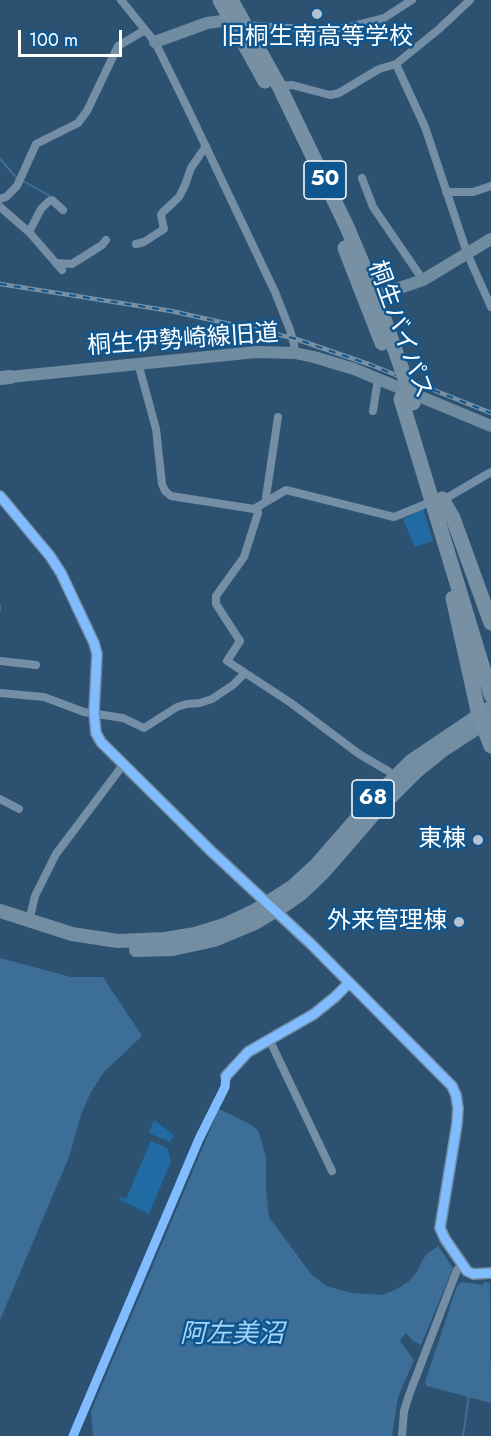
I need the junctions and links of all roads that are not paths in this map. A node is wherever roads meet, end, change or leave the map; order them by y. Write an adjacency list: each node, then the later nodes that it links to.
1 (121, 0): 7 (street)
2 (220, 0): 6 (highway, 桐生バイパス / 50)
3 (231, 0): 6 (highway, 桐生バイパス / 50)
4 (412, 0): 6 (street)
5 (470, 0): 9 (street)
6 (239, 23): 8 (street); 10 (highway, 桐生バイパス / 50); 24 (highway, 桐生バイパス / 50)
7 (145, 30): 8 (street); 15 (street)
8 (155, 42): 11 (street)
9 (396, 64): 10 (street); 14 (street)
10 (279, 86): 24 (highway, 桐生バイパス / 50)
11 (206, 146): 21 (street); 26 (street)
12 (362, 178): 23 (street)
13 (491, 186): 14 (street)
14 (446, 192): 22 (street)
15 (0, 199)
16 (0, 207): 18 (street)
17 (63, 210): 18 (street)
18 (29, 232): 20 (street)
19 (491, 239): 22 (street)
20 (106, 240)
21 (136, 244)
22 (466, 253): 23 (street); 25 (street)
23 (423, 280): 24 (street)
24 (371, 297): 35 (highway, 桐生バイパス / 50, bridge)
25 (491, 307)
26 (295, 353): 27 (street, 桐生伊勢崎線旧道); 29 (street, 桐生伊勢崎線旧道)
27 (138, 363): 28 (street, 桐生伊勢崎線旧道); 37 (street)
28 (5, 378)
29 (378, 379): 30 (street); 32 (street, 桐生伊勢崎線旧道)
30 (373, 411)
31 (279, 417): 36 (street)
32 (491, 426)
33 (491, 472): 35 (street)
34 (0, 496): 45 (street)
35 (438, 500): 36 (street); 38 (highway, 50); 40 (highway, 桐生バイパス / 50); 44 (highway, 桐生バイパス / 50); 46 (highway, 50)
36 (268, 501): 37 (street)
37 (257, 508): 42 (street)
38 (491, 622)
39 (0, 661): 41 (street)
40 (491, 661)
41 (36, 665)
42 (244, 674): 45 (street); 49 (street)
43 (0, 693): 45 (street)
44 (491, 694)
45 (94, 713): 48 (street)
46 (486, 716): 47 (highway, 50); 49 (main road, 68); 52 (main road, 68)
47 (491, 746)
48 (123, 765): 52 (street); 55 (street)
49 (395, 777): 52 (main road, 68)
50 (0, 799): 51 (street)
51 (19, 809)
52 (271, 907): 54 (main road, 68); 55 (main road, 68); 56 (street)
53 (0, 910): 55 (main road, 68)
54 (0, 920)
55 (29, 921)
56 (349, 983): 57 (street); 60 (street)
57 (269, 1039): 58 (street); 59 (street)
58 (226, 1076): 62 (street)
59 (332, 1171)
60 (462, 1265): 61 (street); 63 (street)
61 (491, 1274)
62 (74, 1436)
63 (402, 1436)

